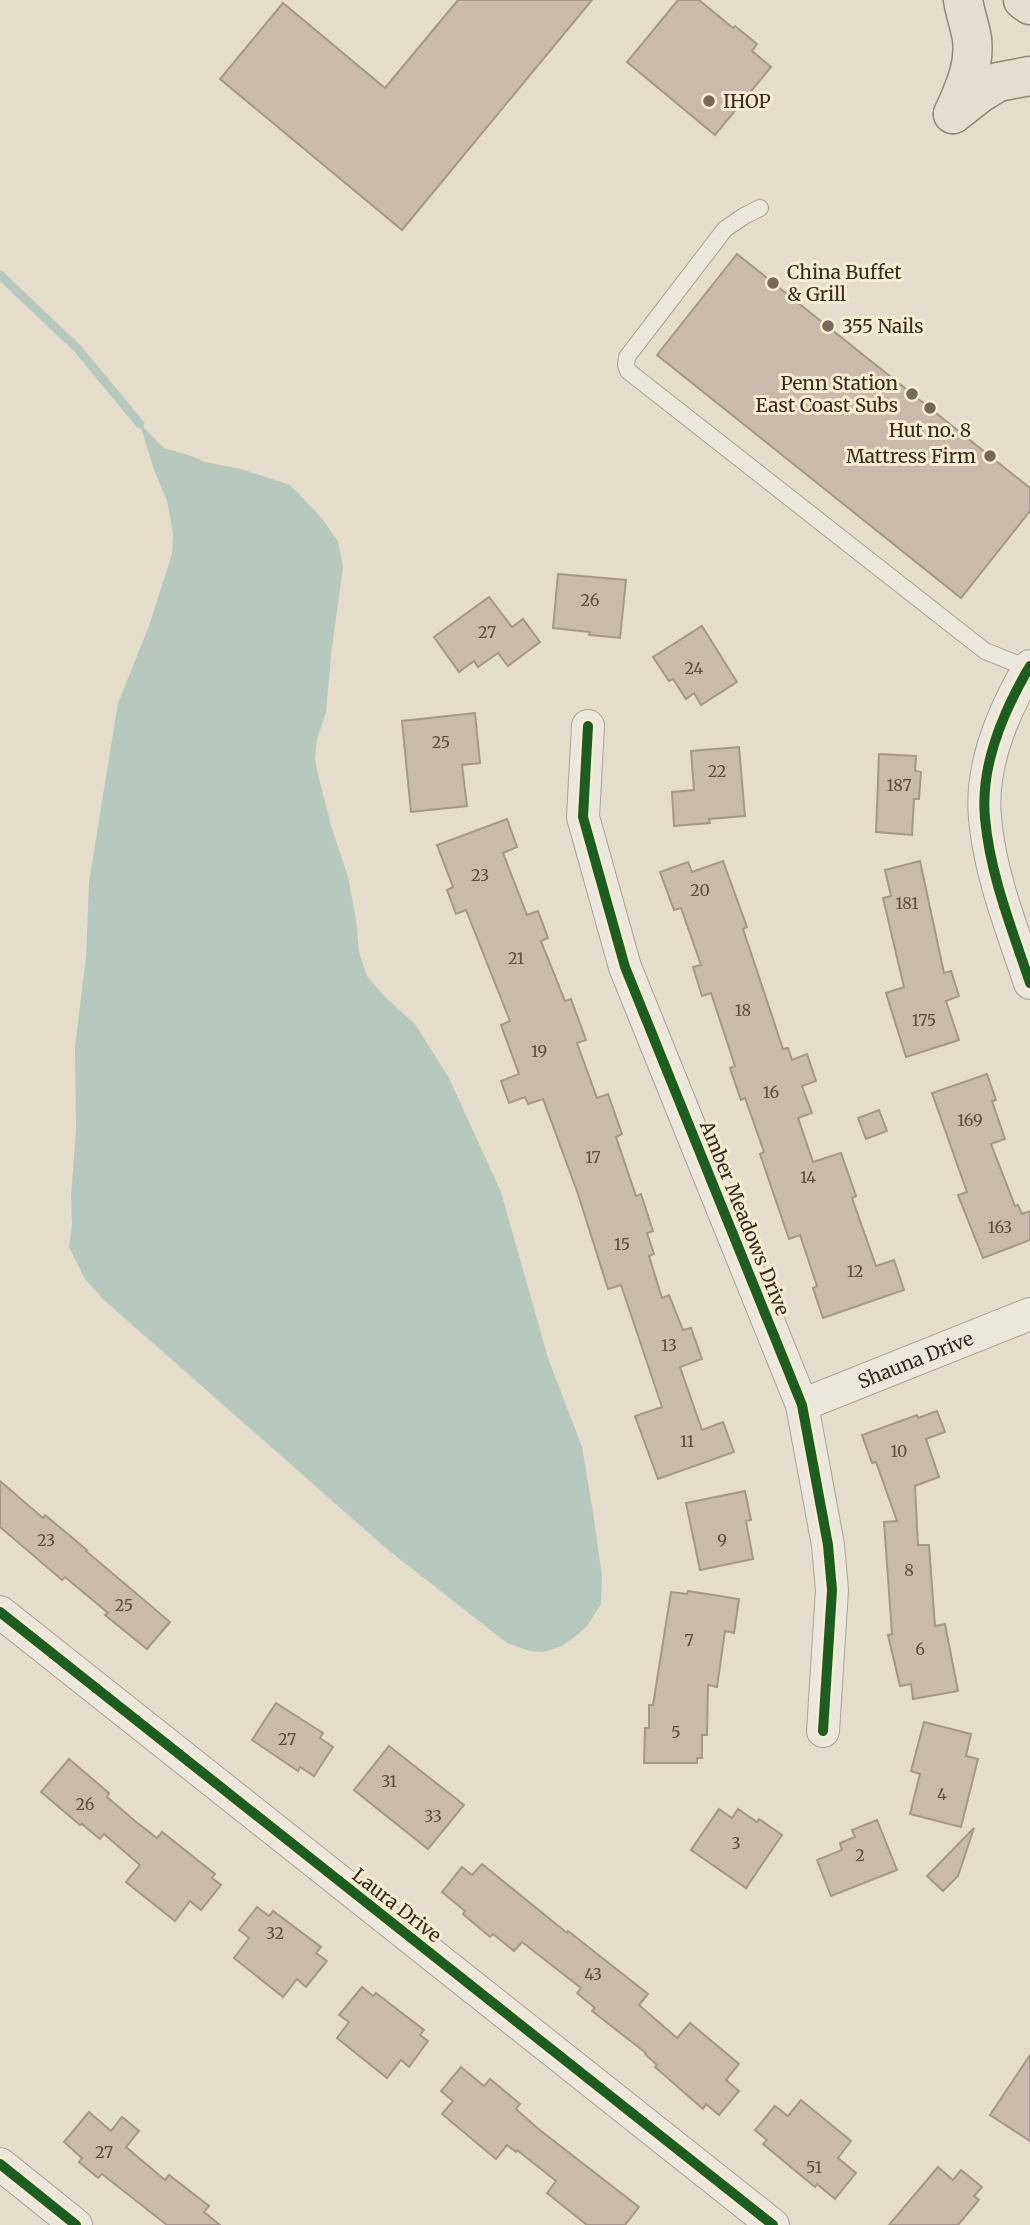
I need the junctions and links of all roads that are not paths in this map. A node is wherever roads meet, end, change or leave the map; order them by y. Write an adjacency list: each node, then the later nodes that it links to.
1 (963, 0): 4 (main road)
2 (1023, 0): 3 (main road)
3 (1030, 5)
4 (1030, 76)
5 (760, 208): 6 (lane)
6 (1030, 668): 8 (street)
7 (588, 726): 10 (street, Amber Meadows Drive)
8 (1030, 983)
9 (1030, 1314): 10 (street, Shauna Drive)
10 (802, 1405): 12 (street, Amber Meadows Drive)
11 (0, 1612): 15 (street, Laura Drive)
12 (823, 1731)
13 (0, 2164): 14 (street)
14 (76, 2225)
15 (773, 2225)

